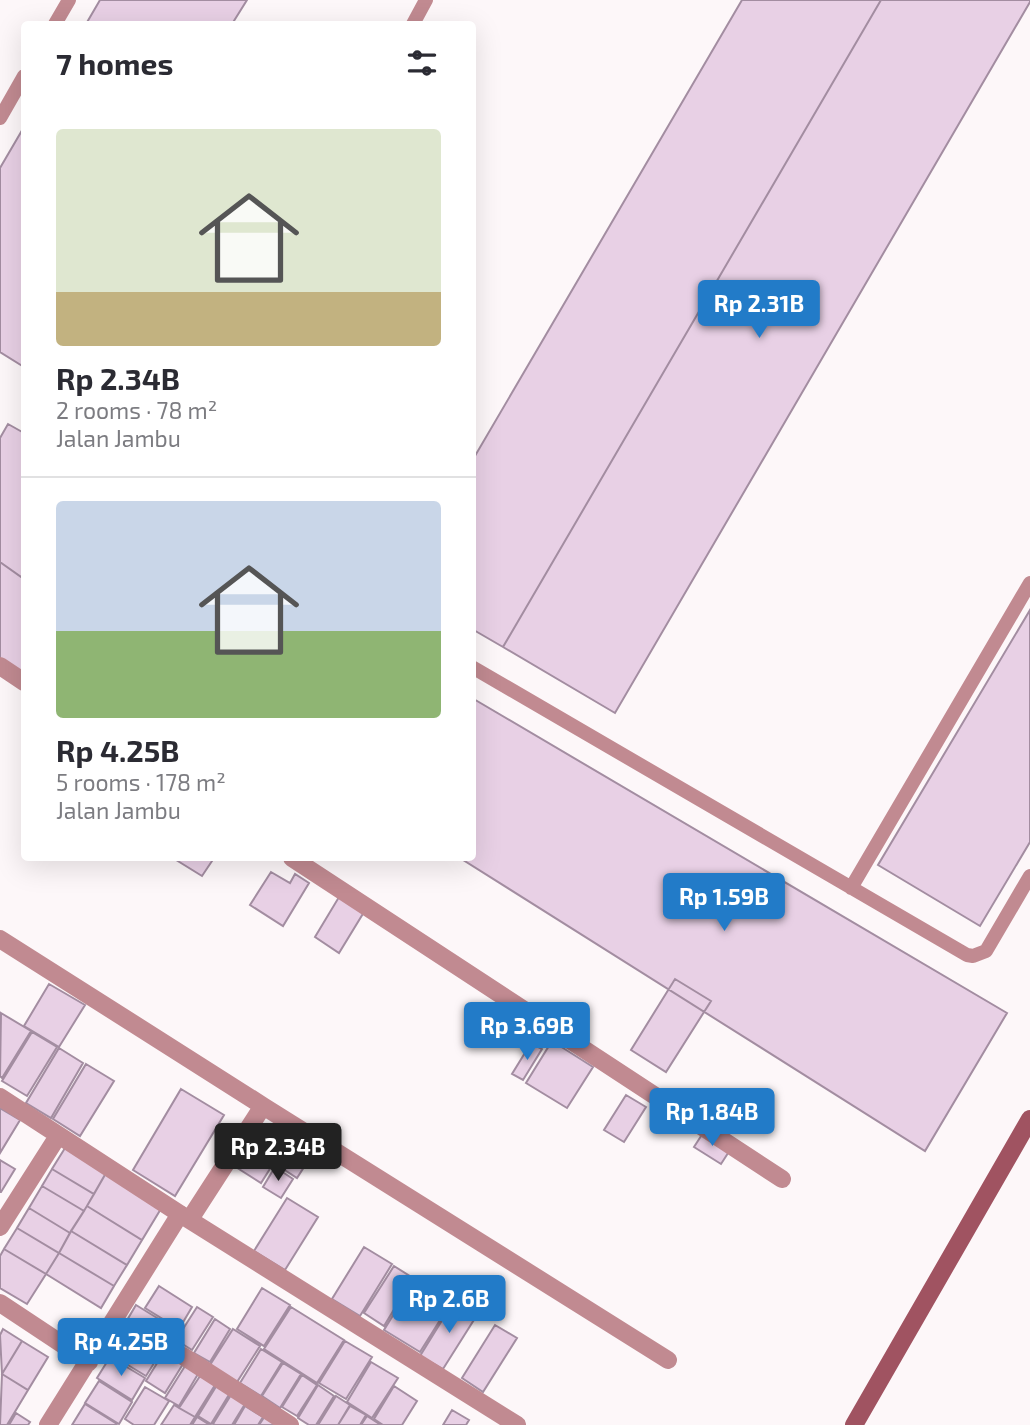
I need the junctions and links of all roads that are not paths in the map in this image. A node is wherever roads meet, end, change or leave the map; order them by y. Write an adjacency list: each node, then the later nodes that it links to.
1 (69, 0): 3 (lane)
2 (426, 0): 4 (lane)
3 (57, 21)
4 (415, 21)
5 (21, 81): 6 (lane)
6 (0, 118)
7 (1030, 583): 13 (lane)
8 (0, 666): 10 (street)
9 (476, 669): 13 (lane)
10 (21, 680)
11 (297, 861): 19 (street)
12 (1030, 876): 13 (lane)
13 (850, 888)
14 (0, 939): 16 (street)
15 (0, 1097): 18 (street)
16 (262, 1106): 20 (street); 24 (street)
17 (1030, 1119): 29 (main road)
18 (58, 1136): 20 (street); 21 (street)
19 (782, 1179)
20 (185, 1216): 25 (street); 28 (street)
21 (0, 1227)
22 (0, 1303): 25 (street)
23 (183, 1356): 27 (street)
24 (668, 1360)
25 (89, 1362): 26 (street)
26 (48, 1425)
27 (290, 1425)
28 (517, 1425)
29 (854, 1425)

